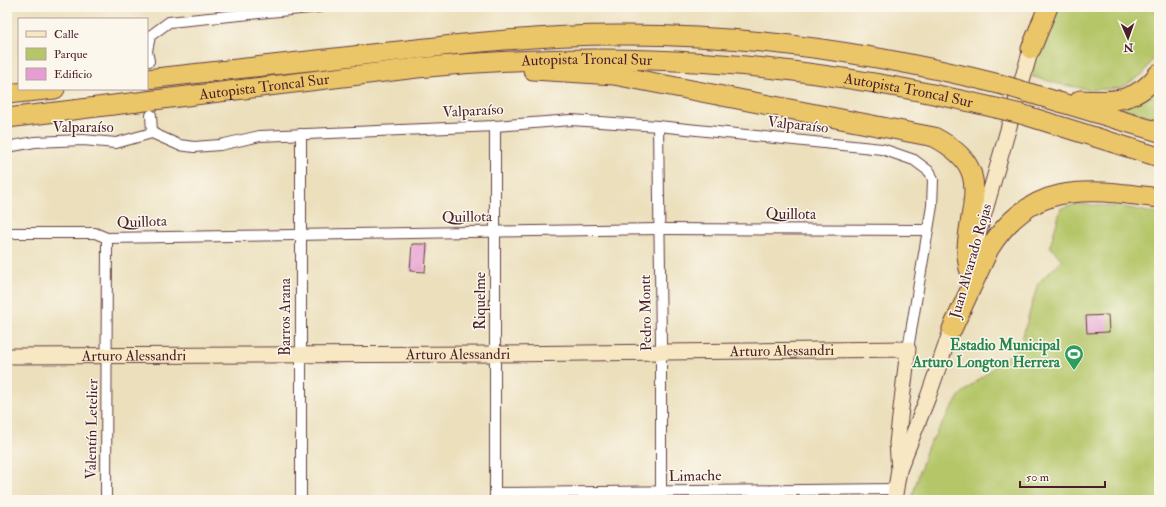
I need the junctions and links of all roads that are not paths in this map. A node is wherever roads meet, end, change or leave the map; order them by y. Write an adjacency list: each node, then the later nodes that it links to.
1 (320, 7): 4 (street)
2 (1038, 7): 5 (highway)
3 (1048, 7): 5 (highway)
4 (148, 47)
5 (1031, 49): 29 (main road, Juan Alvarado Rojas)
6 (148, 70): 11 (highway, Autopista Troncal Sur, bridge)
7 (1159, 73): 11 (highway)
8 (367, 74): 13 (highway, Autopista Troncal Sur); 20 (highway, Autopista Troncal Sur, bridge); 29 (highway)
9 (45, 90): 10 (highway)
10 (7, 94)
11 (1049, 98): 16 (highway, Autopista Troncal Sur)
12 (151, 115): 17 (street)
13 (7, 118)
14 (495, 126): 15 (street, Valparaíso); 18 (street, Valparaíso); 25 (street, Riquelme)
15 (658, 126): 21 (street, Valparaíso); 23 (street, Pedro Montt)
16 (1159, 132)
17 (152, 134): 18 (street, Valparaíso); 19 (street, Valparaíso)
18 (300, 134): 27 (street, Barros Arana)
19 (7, 147)
20 (1159, 157)
21 (933, 180): 24 (street, Juan Alvarado Rojas)
22 (1159, 198): 30 (highway)
23 (660, 229): 24 (street, Quillota); 25 (street, Quillota); 32 (street, Pedro Montt)
24 (928, 230): 31 (street, Juan Alvarado Rojas)
25 (495, 231): 27 (street, Quillota); 33 (street, Riquelme)
26 (7, 233): 28 (street, Quillota)
27 (300, 235): 28 (street, Quillota); 36 (street, Barros Arana)
28 (107, 238): 35 (street, Valentín Letelier)
29 (968, 269): 30 (main road, Juan Alvarado Rojas)
30 (952, 329): 37 (main road, Juan Alvarado Rojas)
31 (908, 349): 32 (main road, Arturo Alessandri); 37 (main road, Juan Alvarado Rojas)
32 (661, 353): 33 (main road, Arturo Alessandri); 40 (street, Pedro Montt)
33 (495, 354): 36 (main road, Arturo Alessandri); 39 (street, Riquelme)
34 (7, 356): 35 (main road, Arturo Alessandri)
35 (108, 356): 36 (main road, Arturo Alessandri); 41 (street, Valentín Letelier)
36 (301, 356): 42 (street, Barros Arana)
37 (900, 470): 38 (main road, Juan Alvarado Rojas)
38 (895, 494): 40 (street, Limache)
39 (495, 496): 40 (street, Limache)
40 (661, 496)
41 (106, 500)
42 (301, 500)

